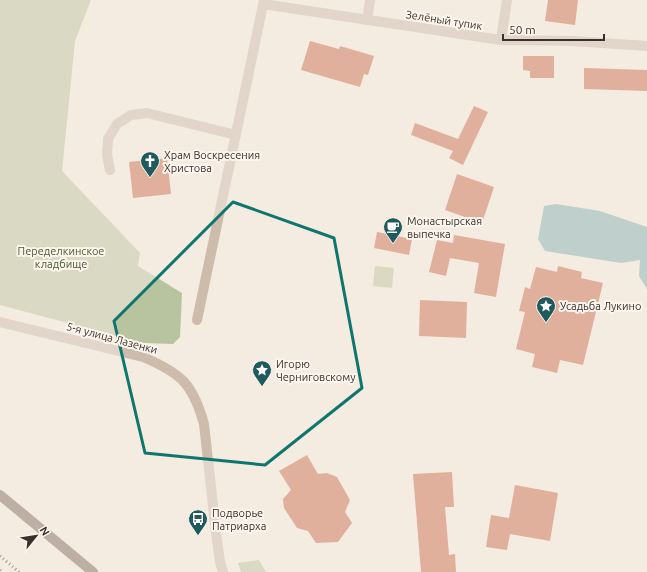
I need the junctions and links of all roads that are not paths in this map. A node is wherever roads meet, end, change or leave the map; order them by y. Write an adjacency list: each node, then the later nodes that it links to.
1 (370, 0): 4 (street)
2 (507, 0): 5 (street)
3 (264, 2): 4 (street, Зелёный тупик); 7 (street)
4 (367, 20): 5 (street, Зелёный тупик)
5 (501, 40): 6 (street, Зелёный тупик)
6 (647, 46)
7 (236, 135): 8 (street); 9 (street)
8 (110, 170)
9 (197, 320)
10 (0, 322): 13 (street, 5-я улица Лазенки)
11 (0, 495): 12 (main road)
12 (94, 572)
13 (223, 572)

